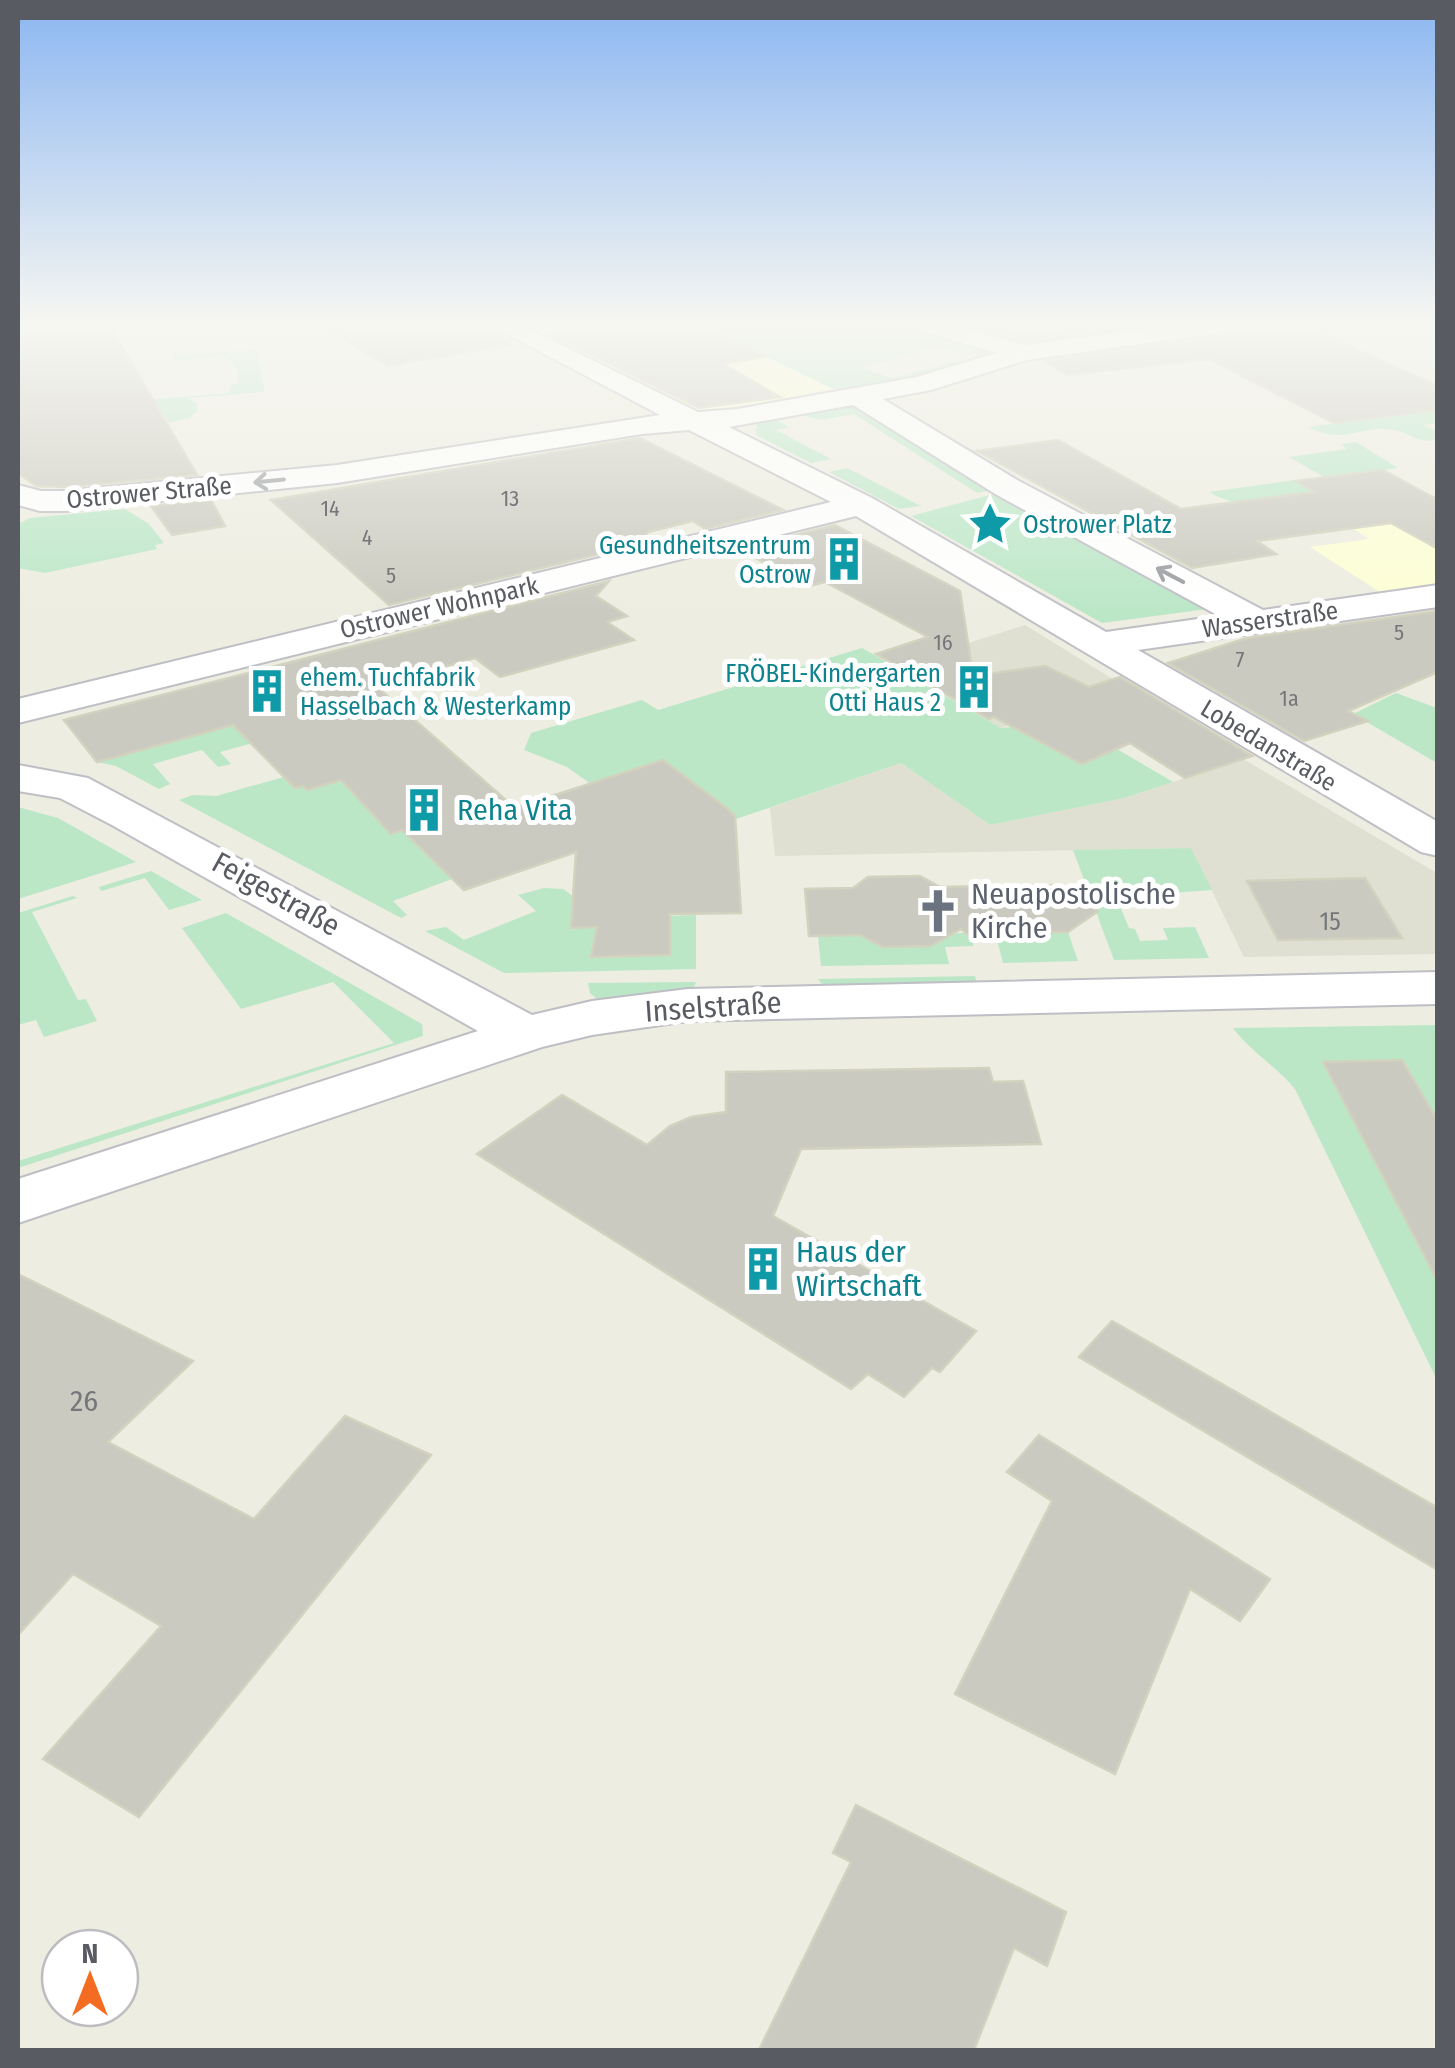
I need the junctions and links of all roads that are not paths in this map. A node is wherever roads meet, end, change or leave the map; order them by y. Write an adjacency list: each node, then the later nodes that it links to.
1 (693, 420): 4 (street)
2 (716, 420): 4 (street)
3 (896, 420): 8 (street, one-way to 3)
4 (696, 421): 5 (street, Ostrower Straße, one-way to 5); 6 (street)
5 (18, 495)
6 (861, 505): 9 (street); 10 (street, Ostrower Wohnpark)
7 (1438, 596): 8 (street, Wasserstraße)
8 (1256, 621): 9 (street, Wasserstraße)
9 (1102, 644): 12 (street, Lobedanstraße)
10 (18, 711)
11 (18, 778): 14 (street, Feigestraße)
12 (1438, 842)
13 (1438, 988): 14 (street, Inselstraße)
14 (525, 1034): 15 (street, Inselstraße)
15 (18, 1201)

